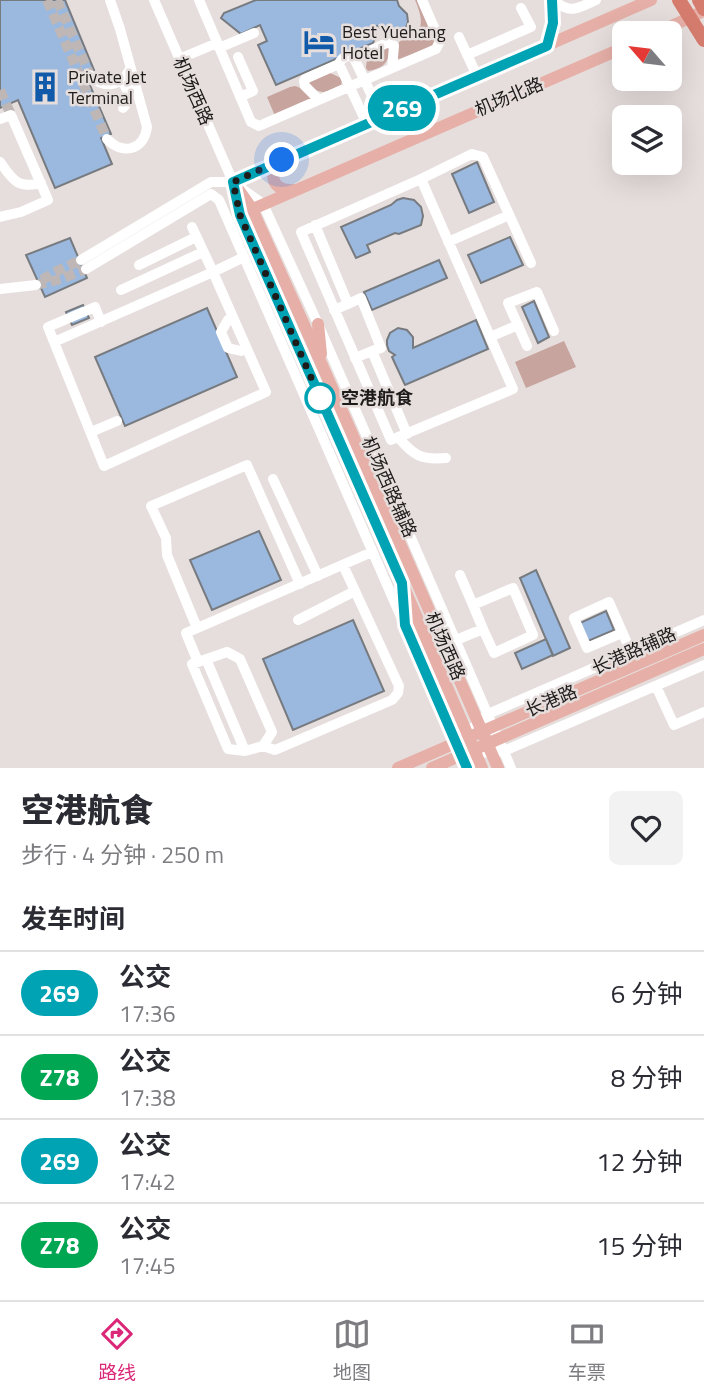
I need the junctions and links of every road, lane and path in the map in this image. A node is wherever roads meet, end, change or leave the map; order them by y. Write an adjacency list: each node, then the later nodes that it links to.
1 (110, 0): 26 (street)
2 (154, 0): 22 (street, 机场西路)
3 (199, 0): 16 (street)
4 (422, 0): 25 (street)
5 (553, 0): 6 (street); 17 (main road)
6 (596, 0)
7 (651, 0): 17 (main road, 机场北路)
8 (679, 0): 15 (highway)
9 (521, 8): 19 (street)
10 (701, 8): 11 (main road); 12 (street)
11 (678, 21)
12 (704, 27)
13 (254, 33): 16 (street)
14 (459, 37): 19 (street)
15 (704, 40)
16 (218, 46): 22 (street); 33 (street)
17 (547, 46): 29 (main road, 机场北路)
18 (612, 53): 45 (main road, 机场北路)
19 (467, 55): 29 (street)
20 (238, 57): 33 (street)
21 (354, 58): 23 (street); 25 (street); 31 (street)
22 (179, 59): 43 (street, 机场西路)
23 (339, 64): 32 (street); 34 (street)
24 (418, 64): 27 (street)
25 (392, 68): 27 (street)
26 (130, 69): 30 (street); 39 (street)
27 (381, 73): 31 (street)
28 (90, 75): 30 (street)
29 (477, 76): 36 (main road, 机场北路)
30 (122, 80): 35 (street)
31 (366, 80): 32 (street); 36 (street)
32 (350, 87): 34 (street); 38 (street)
33 (240, 97): 34 (street)
34 (319, 100)
35 (123, 108)
36 (382, 117): 38 (main road, 机场北路)
37 (0, 119): 44 (street)
38 (366, 124): 40 (main road, 机场北路)
39 (107, 139)
40 (282, 160): 43 (main road, 机场北路); 45 (main road)
41 (0, 162): 44 (street)
42 (421, 179): 47 (street); 49 (street); 50 (street)
43 (233, 182): 46 (main road, 机场西路); 46 (street, 机场西路辅路); 52 (street)
44 (41, 183): 48 (street)
45 (294, 190): 46 (main road, 机场北路)
46 (252, 209): 63 (street, 机场西路辅路); 74 (main road, 机场西路); 84 (main road, 机场西路)
47 (509, 215): 50 (street); 53 (street)
48 (0, 217)
49 (315, 225): 59 (street); 60 (street)
50 (448, 242): 67 (street)
51 (203, 252): 54 (street); 55 (street); 58 (street)
52 (244, 257): 55 (street); 80 (street)
53 (531, 263)
54 (138, 265)
55 (213, 272): 61 (street); 62 (street)
56 (36, 285): 57 (street)
57 (0, 289)
58 (121, 290)
59 (348, 304): 60 (street); 72 (street)
60 (334, 310): 66 (street)
61 (233, 318): 71 (street); 71 (street)
62 (101, 321): 68 (street); 68 (street)
63 (318, 324): 69 (street, 机场西路辅路); 74 (main road)
64 (518, 325): 65 (street); 67 (street); 70 (street)
65 (554, 331)
66 (345, 335): 69 (street); 73 (street)
67 (491, 337): 77 (street)
68 (54, 342): 76 (street)
69 (326, 343): 95 (street, 机场西路辅路)
70 (527, 346)
71 (246, 348): 76 (street)
72 (372, 351): 73 (street); 77 (street)
73 (355, 358): 77 (street)
74 (322, 365): 104 (main road, 机场西路)
75 (117, 421): 76 (street)
76 (90, 432)
77 (402, 435): 78 (street)
78 (446, 458)
79 (273, 479): 83 (street)
80 (372, 552): 81 (street); 90 (street)
81 (344, 565): 83 (street); 86 (street)
82 (460, 575): 87 (street)
83 (318, 576): 85 (street)
84 (402, 583): 90 (main road); 105 (main road, 机场西路)
85 (300, 584): 91 (street); 91 (street)
86 (355, 591): 88 (street); 106 (street)
87 (473, 606): 92 (street); 92 (street)
88 (298, 620)
89 (704, 620): 97 (street, 长港路辅路)
90 (405, 625): 105 (street)
91 (197, 628): 98 (street)
92 (483, 629): 95 (street)
93 (622, 633): 93 (street); 97 (street)
94 (704, 635): 99 (main road, 长港路)
95 (456, 640): 104 (street, 机场西路辅路)
96 (704, 649): 104 (main road, 长港路)
97 (631, 652): 101 (street, 长港路辅路)
98 (202, 660): 106 (street); 107 (street); 107 (street)
99 (636, 665): 101 (main road); 104 (main road, 长港路)
100 (704, 665): 102 (street, 长港路辅路)
101 (599, 666): 104 (street, 长港路辅路)
102 (656, 686): 103 (street); 104 (street, 长港路辅路)
103 (704, 712)
104 (490, 735): 105 (main road, 长港路); 105 (street, 长港路辅路); 112 (main road, 机场西路); 113 (street, 机场西路辅路)
105 (467, 745): 108 (main road, 长港路); 109 (main road, 长港路); 110 (street); 111 (main road, 机场西路)
106 (263, 746): 107 (street)
107 (245, 751)
108 (398, 768)
109 (432, 768)
110 (467, 768)
111 (482, 768)
112 (498, 768)
113 (511, 768)

